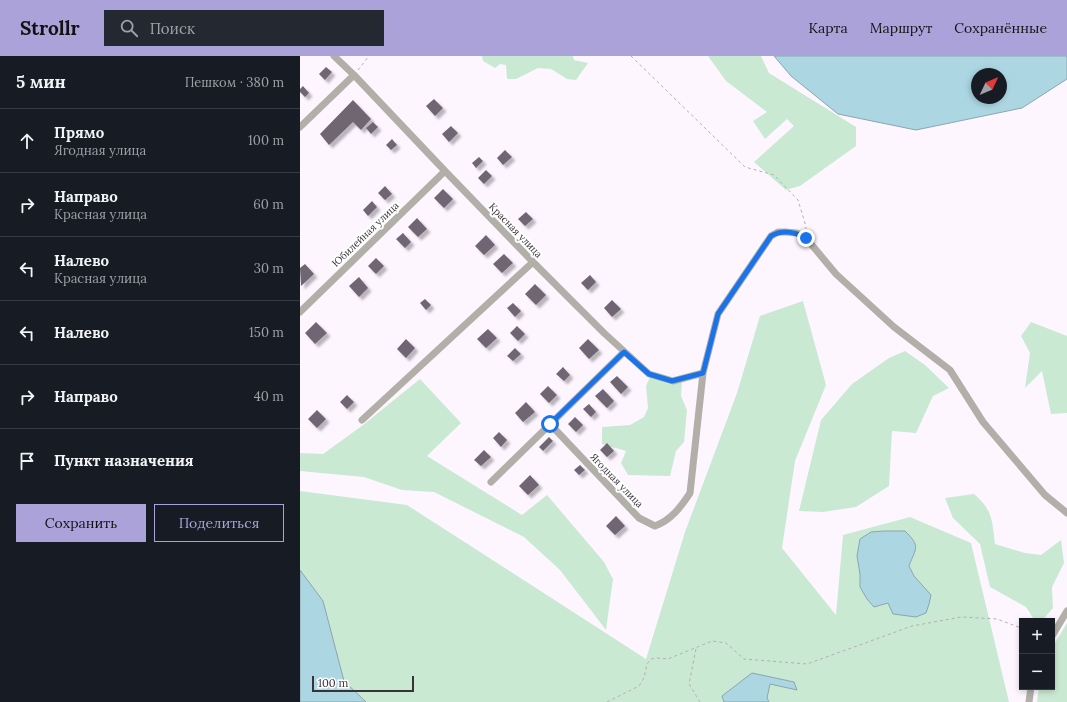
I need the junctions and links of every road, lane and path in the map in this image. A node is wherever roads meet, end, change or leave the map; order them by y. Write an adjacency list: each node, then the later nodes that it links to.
1 (334, 56): 4 (street, Красная улица)
2 (368, 56): 4 (path)
3 (631, 56): 7 (path)
4 (354, 75): 5 (street); 6 (street, Красная улица)
5 (300, 127)
6 (444, 171): 8 (street, Красная улица); 9 (street, Юбилейная улица)
7 (806, 238): 11 (street, Ягодная улица); 15 (street)
8 (533, 262): 10 (street, Красная улица); 12 (street)
9 (300, 312)
10 (624, 352): 11 (street, Красная улица); 13 (street)
11 (703, 373): 13 (street, Ягодная улица)
12 (362, 420)
13 (550, 424): 14 (street)
14 (491, 482)
15 (1067, 513)
16 (1067, 611): 18 (street)
17 (1019, 627): 19 (path)
18 (1055, 631)
19 (696, 649): 21 (path); 22 (path)
20 (1031, 690): 23 (street)
21 (607, 702)
22 (700, 702)
23 (1029, 702)

